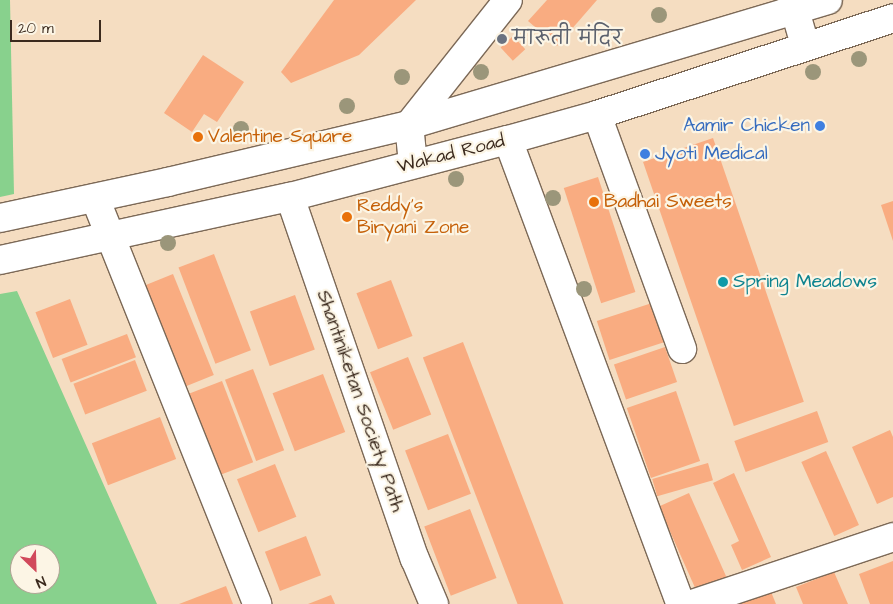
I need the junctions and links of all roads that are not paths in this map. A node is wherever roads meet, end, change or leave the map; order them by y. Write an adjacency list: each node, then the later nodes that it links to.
1 (508, 0): 7 (street)
2 (827, 0): 3 (street, Wakad Road)
3 (793, 5): 5 (street); 7 (street, Wakad Road)
4 (893, 18): 5 (street, Wakad Road)
5 (805, 45): 6 (street, Wakad Road)
6 (597, 115): 8 (street, Wakad Road); 15 (street)
7 (409, 124): 9 (street); 11 (street, Wakad Road)
8 (508, 140): 9 (street, Wakad Road); 19 (street)
9 (413, 163): 10 (street, Wakad Road)
10 (290, 197): 13 (street, Wakad Road); 18 (street, Shantiniketan Society Path)
11 (95, 198): 12 (street, Wakad Road); 13 (street)
12 (0, 218)
13 (109, 237): 14 (street, Wakad Road); 17 (street)
14 (0, 260)
15 (682, 349)
16 (893, 537): 20 (street)
17 (257, 604)
18 (434, 604)
19 (682, 604)
20 (692, 604)

